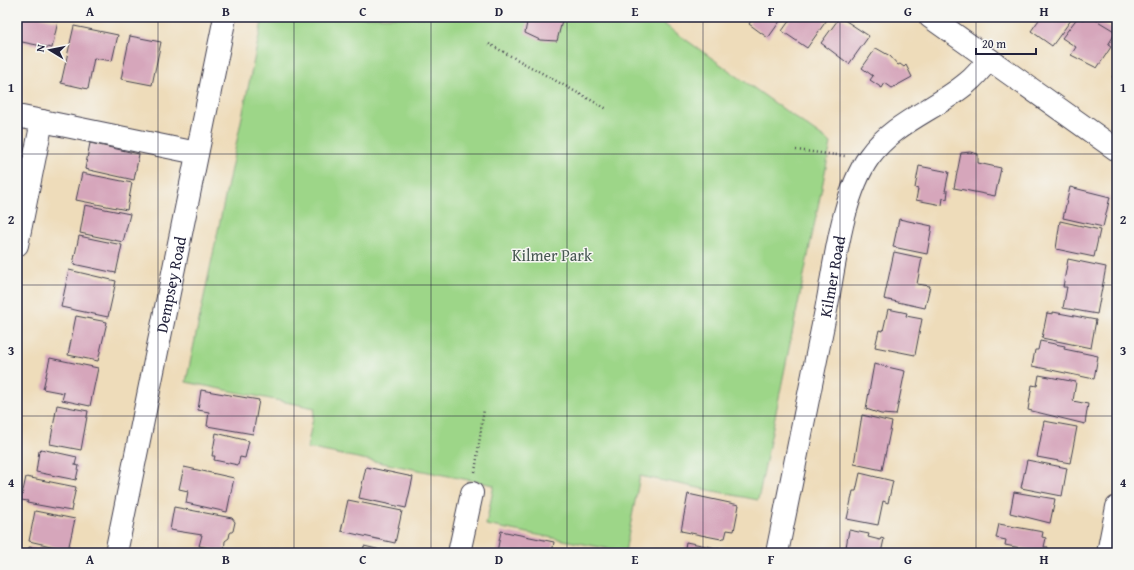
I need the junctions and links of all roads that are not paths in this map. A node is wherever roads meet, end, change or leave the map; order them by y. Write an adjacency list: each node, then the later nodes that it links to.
1 (225, 17): 7 (street, Dempsey Road)
2 (930, 17): 3 (street)
3 (989, 59): 6 (street); 13 (street, Kilmer Road)
4 (17, 116): 5 (street)
5 (42, 121): 7 (street); 8 (street)
6 (1117, 150)
7 (197, 153): 11 (street, Dempsey Road)
8 (17, 245)
9 (472, 492): 12 (street)
10 (1117, 507): 14 (street)
11 (116, 553)
12 (459, 553)
13 (777, 553)
14 (1108, 553)

